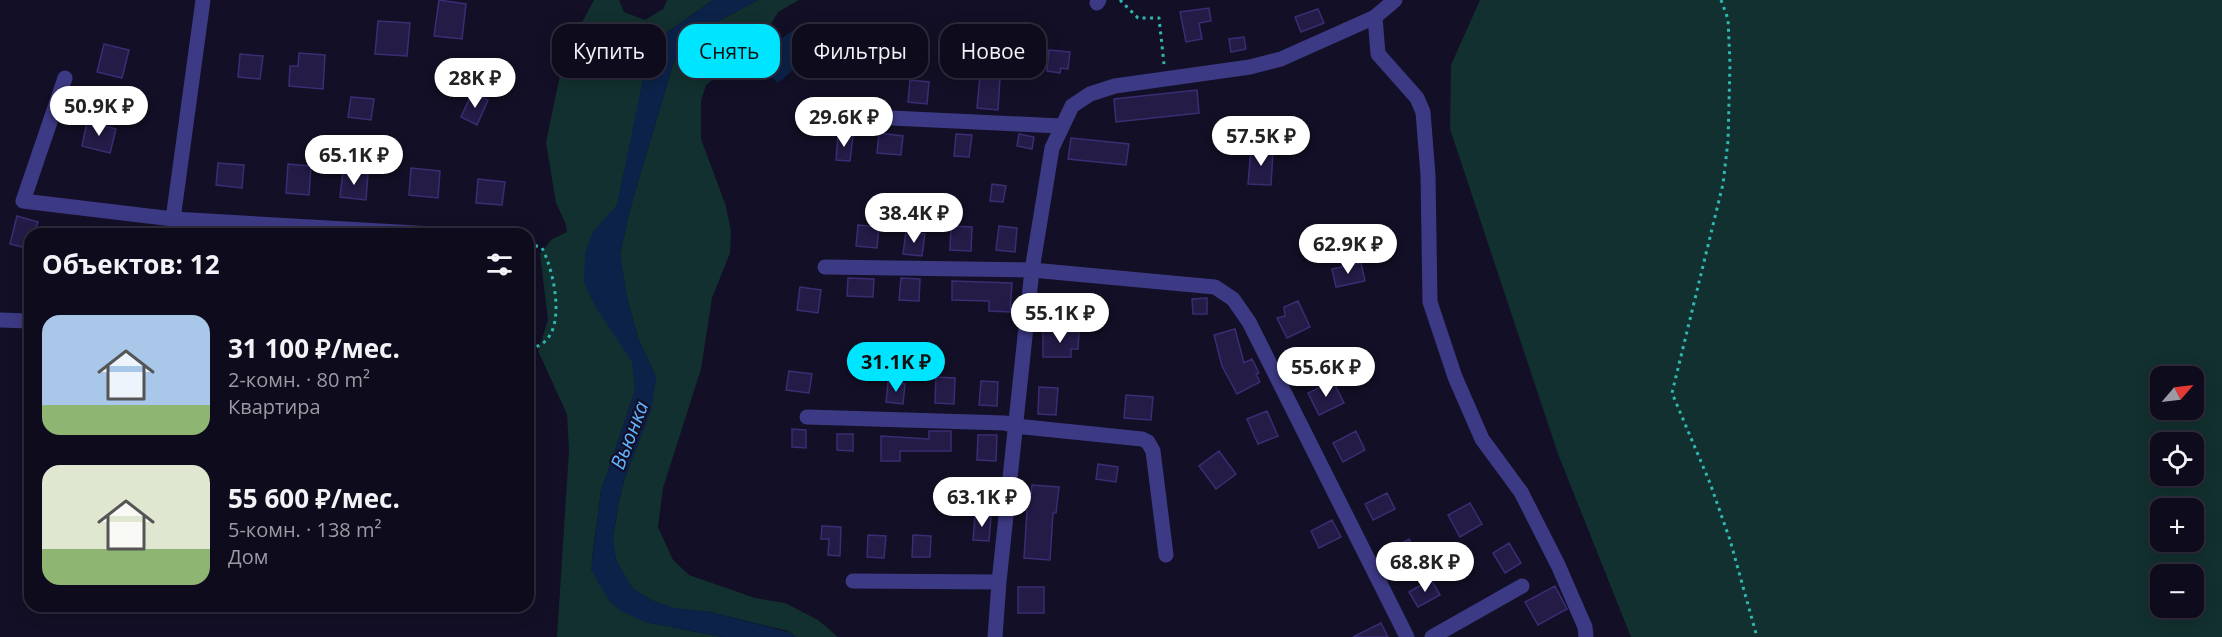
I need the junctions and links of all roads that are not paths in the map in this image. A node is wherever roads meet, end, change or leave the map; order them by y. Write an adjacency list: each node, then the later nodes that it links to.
1 (203, 0): 7 (street)
2 (1395, 0): 3 (street)
3 (1375, 17): 6 (street); 22 (street)
4 (65, 78): 7 (street)
5 (870, 117): 6 (street)
6 (1061, 126): 10 (street)
7 (173, 219): 8 (street)
8 (329, 228)
9 (825, 267): 10 (street)
10 (1032, 270): 14 (street); 20 (street)
11 (0, 320): 12 (street)
12 (24, 321)
13 (807, 417): 14 (street)
14 (1015, 426): 15 (street); 17 (street)
15 (1166, 555)
16 (853, 581): 17 (street)
17 (999, 582): 19 (street)
18 (1522, 586): 21 (street)
19 (995, 637)
20 (1407, 637)
21 (1432, 637)
22 (1586, 637)

